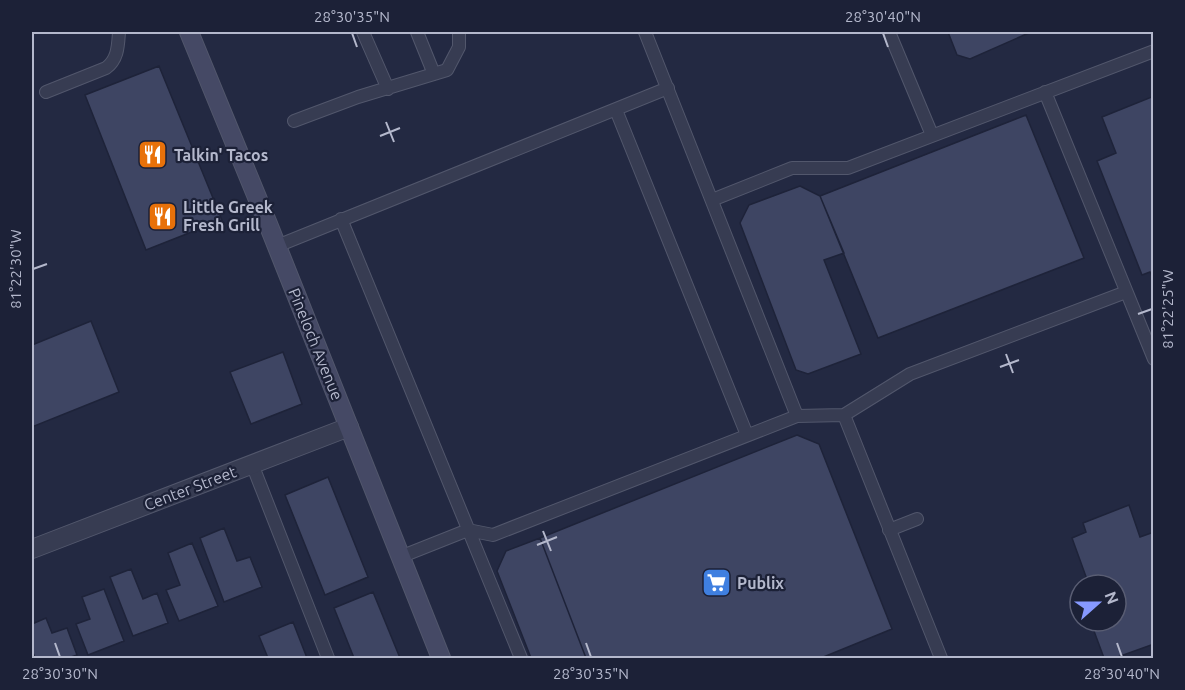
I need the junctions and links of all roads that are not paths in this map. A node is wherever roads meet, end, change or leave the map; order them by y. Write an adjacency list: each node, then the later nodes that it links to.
1 (119, 32): 12 (lane)
2 (189, 32): 19 (street, Pineloch Avenue)
3 (363, 32): 11 (lane)
4 (417, 32): 9 (lane)
5 (459, 32): 9 (lane)
6 (645, 32): 10 (lane)
7 (889, 32): 16 (lane)
8 (1154, 51): 13 (lane)
9 (434, 74): 11 (lane)
10 (669, 88): 14 (lane); 17 (lane)
11 (388, 89): 15 (lane)
12 (46, 92)
13 (1045, 92): 16 (lane); 20 (lane)
14 (616, 110): 18 (lane); 25 (lane)
15 (294, 121)
16 (932, 135): 17 (lane)
17 (712, 200): 23 (lane)
18 (341, 219): 19 (lane); 28 (lane)
19 (277, 246): 24 (street, Pineloch Avenue)
20 (1126, 292): 21 (lane); 22 (lane)
21 (1154, 359)
22 (844, 415): 23 (lane); 29 (lane)
23 (797, 416): 25 (lane)
24 (349, 427): 26 (street, Center Street); 31 (street, Pineloch Avenue)
25 (747, 435): 28 (lane)
26 (252, 464): 30 (street, Center Street); 32 (lane)
27 (918, 519): 29 (lane)
28 (468, 530): 31 (lane); 34 (lane)
29 (889, 530): 35 (lane)
30 (32, 549)
31 (400, 557): 33 (street, Pineloch Avenue)
32 (328, 658)
33 (441, 658)
34 (521, 658)
35 (941, 658)

